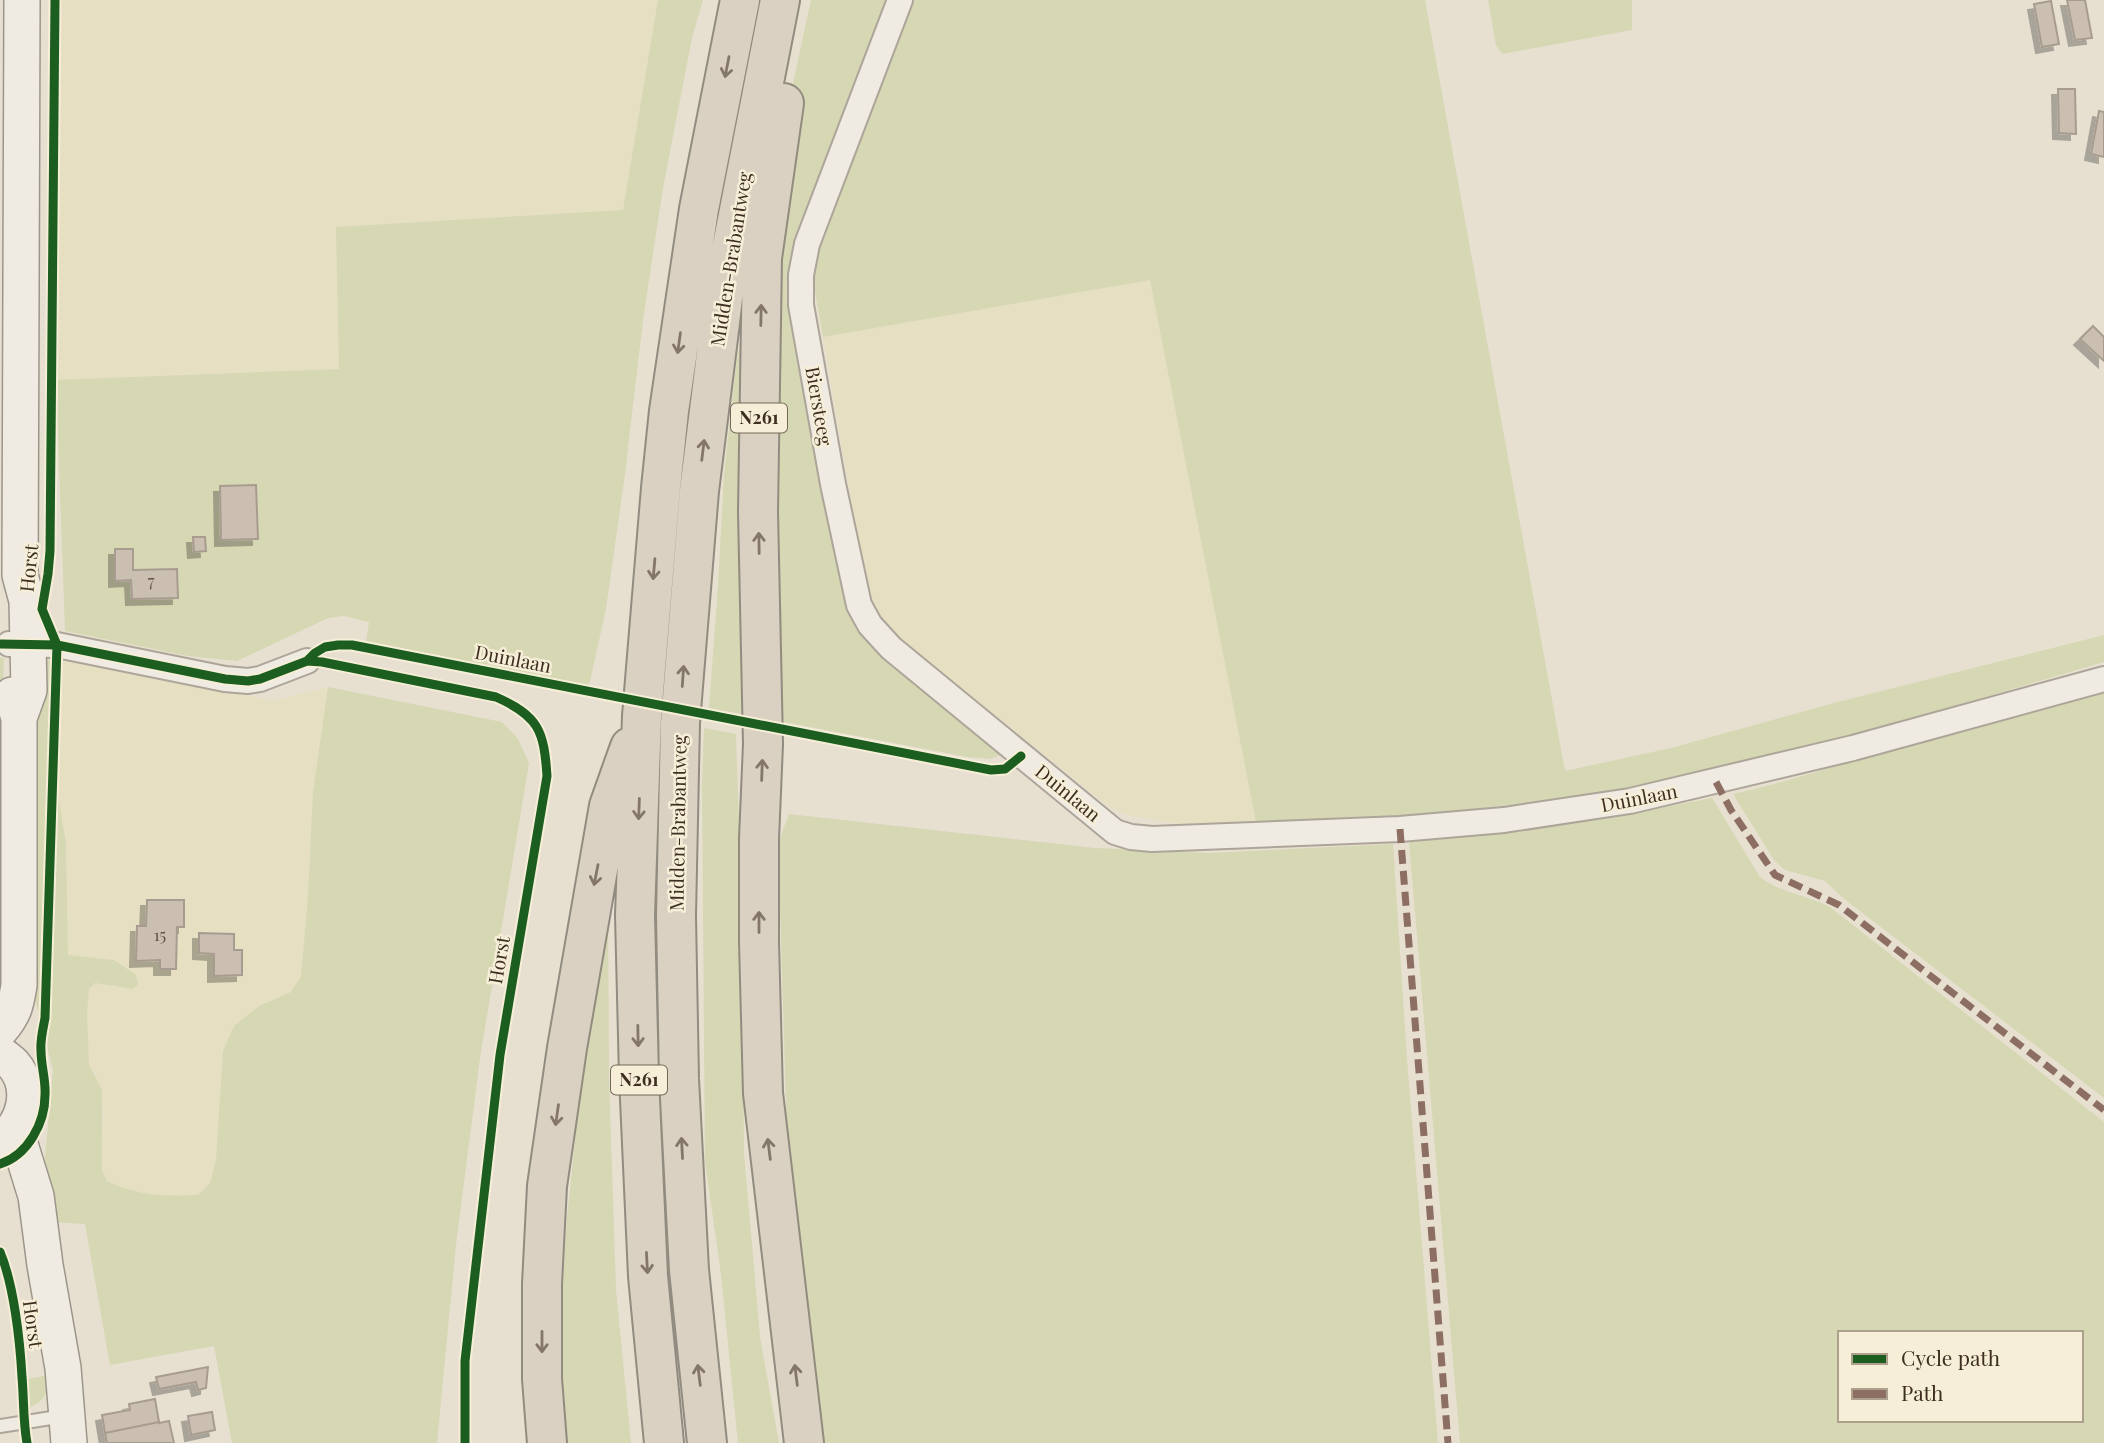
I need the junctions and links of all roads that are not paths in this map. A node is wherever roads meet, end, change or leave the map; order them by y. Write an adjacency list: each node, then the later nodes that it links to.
1 (22, 0): 6 (street, Horst)
2 (740, 0): 9 (highway, Midden-Brabantweg / N261, one-way to 9)
3 (780, 0): 17 (highway, Midden-Brabantweg / N261, one-way to 3)
4 (792, 0): 18 (highway, N261, one-way to 4)
5 (900, 0): 10 (street, Biersteeg)
6 (19, 644): 7 (street); 11 (street, Horst)
7 (307, 661)
8 (2104, 679): 10 (street, Duinlaan)
9 (642, 716): 15 (highway, N261, one-way to 15); 16 (highway, Midden-Brabantweg / N261, one-way to 16)
10 (1021, 756)
11 (4, 1039): 12 (street)
12 (5, 1142): 14 (street, Horst)
13 (0, 1426): 14 (lane)
14 (68, 1429)
15 (547, 1443)
16 (664, 1443)
17 (707, 1443)
18 (804, 1443)

